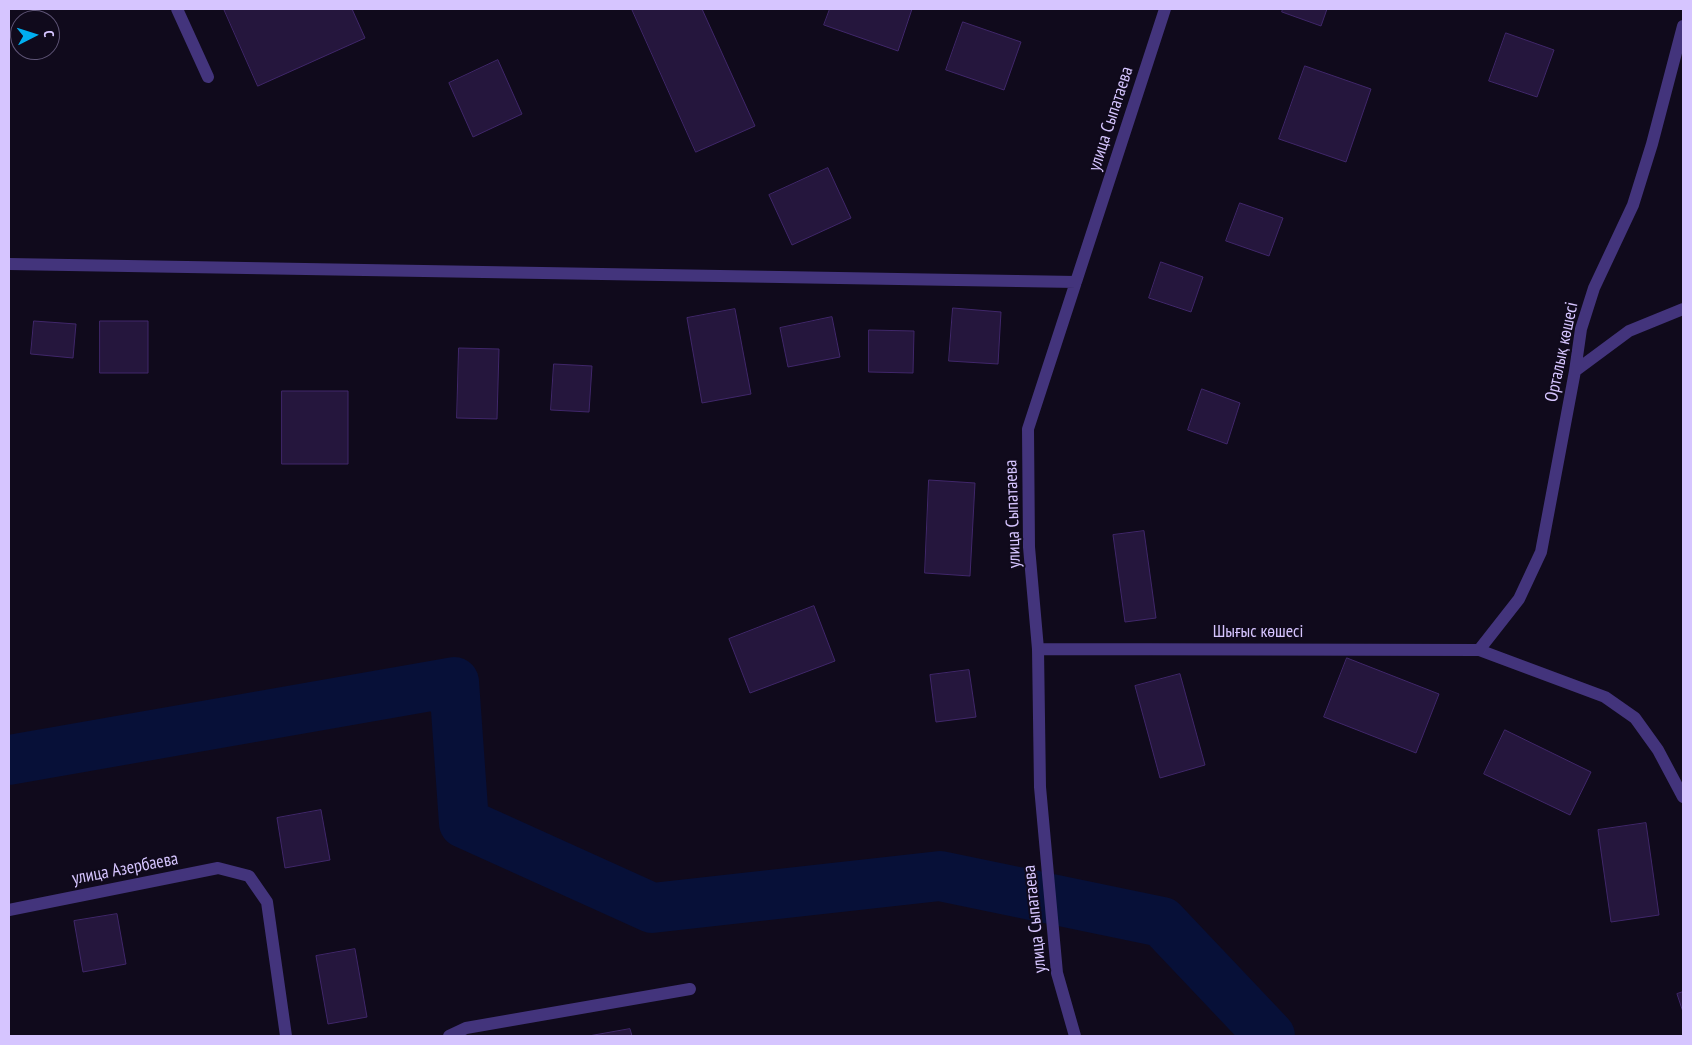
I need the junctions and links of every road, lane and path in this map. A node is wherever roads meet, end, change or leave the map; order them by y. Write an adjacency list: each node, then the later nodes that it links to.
1 (177, 9): 4 (street)
2 (1165, 9): 6 (street, улица Сыпатаева)
3 (1683, 26): 8 (street, Орталық көшесі)
4 (208, 77)
5 (9, 264): 6 (street)
6 (1076, 282): 9 (street, улица Сыпатаева)
7 (1683, 309): 8 (street)
8 (1575, 371): 10 (street, Орталық көшесі)
9 (1038, 650): 10 (street, Шығыс көшесі); 16 (street, улица Сыпатаева)
10 (1479, 650): 11 (street)
11 (1683, 798)
12 (9, 910): 14 (street, улица Азербаева)
13 (690, 989): 15 (street)
14 (286, 1036)
15 (449, 1036)
16 (1075, 1036)

